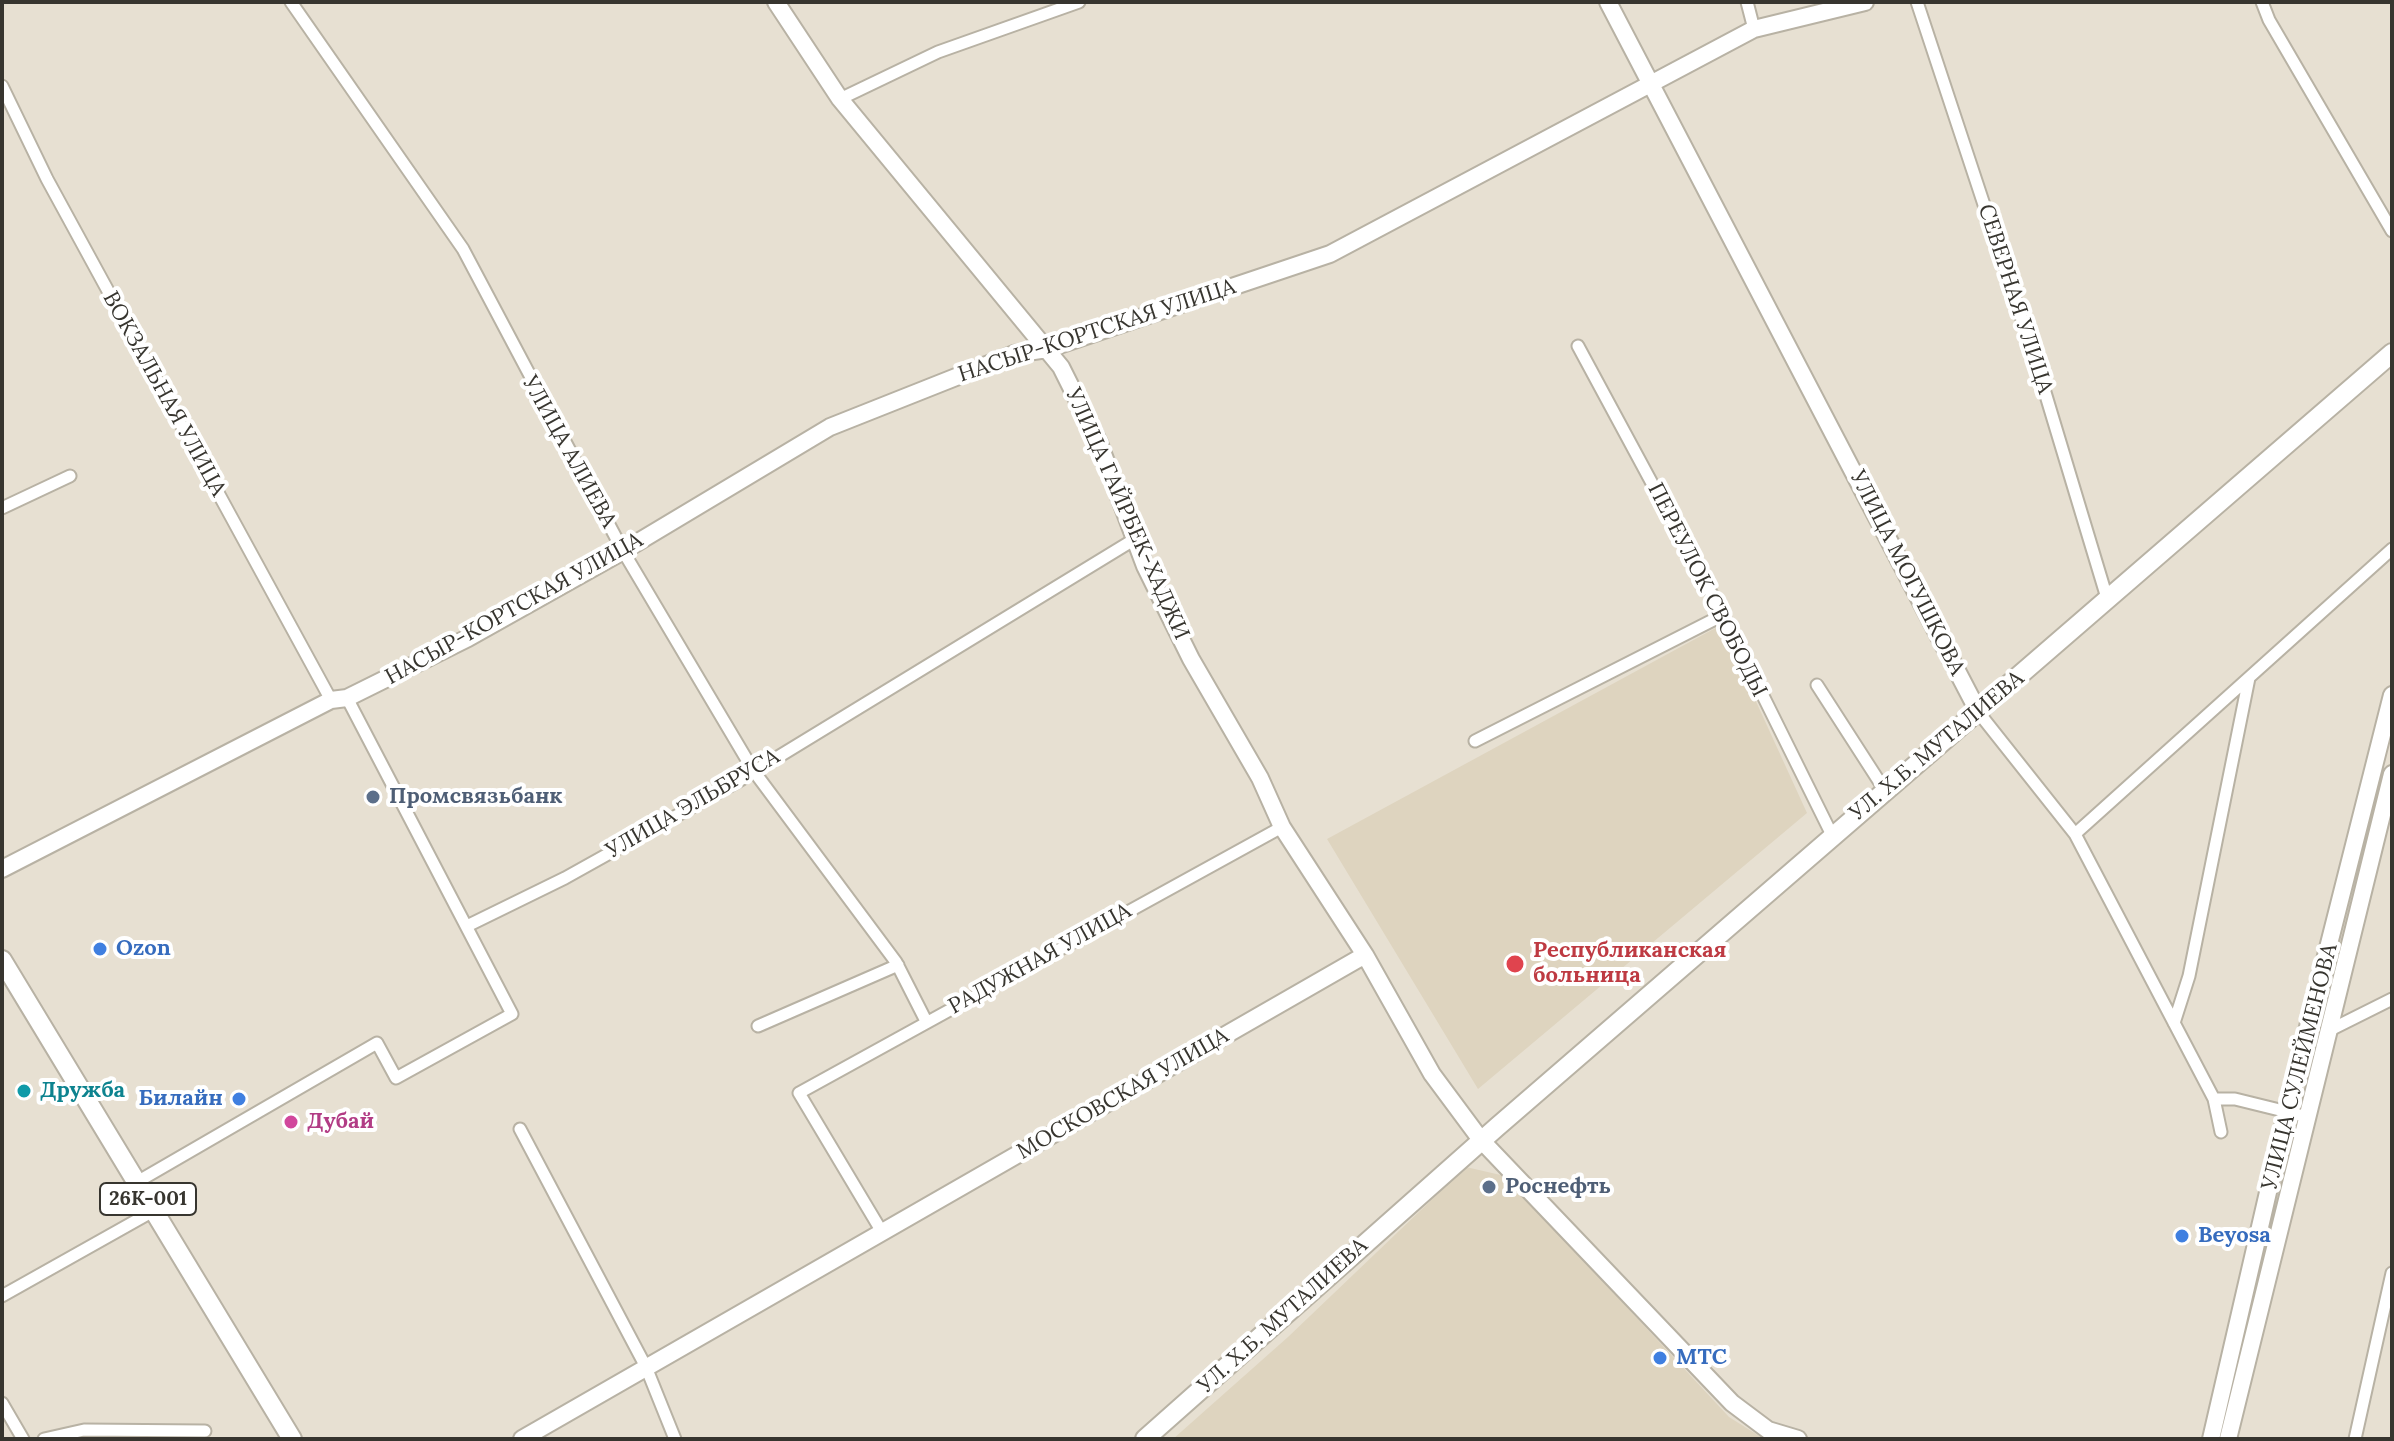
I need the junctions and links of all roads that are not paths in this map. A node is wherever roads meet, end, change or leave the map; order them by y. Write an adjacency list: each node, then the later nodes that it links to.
1 (291, 2): 21 (street, УЛИЦА АЛИЕВА)
2 (776, 2): 12 (street, УЛИЦА ГАЙРБЕК-ХАДЖИ)
3 (1079, 2): 12 (street)
4 (1608, 2): 10 (street, УЛИЦА МОГУШКОВА)
5 (1747, 2): 9 (street)
6 (1865, 2): 9 (street, НАСЫР-КОРТСКАЯ УЛИЦА)
7 (1917, 2): 22 (street, СЕВЕРНАЯ УЛИЦА)
8 (2262, 2): 13 (street)
9 (1754, 29): 10 (street, НАСЫР-КОРТСКАЯ УЛИЦА)
10 (1649, 82): 15 (street, НАСЫР-КОРТСКАЯ УЛИЦА); 28 (street, УЛИЦА МОГУШКОВА)
11 (2, 86): 27 (street, ВОКЗАЛЬНАЯ УЛИЦА)
12 (840, 99): 15 (street, УЛИЦА ГАЙРБЕК-ХАДЖИ)
13 (2392, 231)
14 (1578, 346): 23 (street, ПЕРЕУЛОК СВОБОДЫ)
15 (1047, 349): 19 (street, УЛИЦА ГАЙРБЕК-ХАДЖИ); 21 (street, НАСЫР-КОРТСКАЯ УЛИЦА)
16 (2392, 353): 22 (main road, УЛ. Х.Б. МУТАЛИЕВА)
17 (70, 476): 18 (street)
18 (2, 508)
19 (1135, 539): 30 (street, УЛИЦА ЭЛЬБРУСА); 33 (street, УЛИЦА ГАЙРБЕК-ХАДЖИ)
20 (2392, 549): 24 (street)
21 (623, 551): 27 (street, НАСЫР-КОРТСКАЯ УЛИЦА); 30 (street, УЛИЦА АЛИЕВА)
22 (2107, 598): 28 (main road, УЛ. Х.Б. МУТАЛИЕВА)
23 (1723, 615): 29 (street); 35 (street, ПЕРЕУЛОК СВОБОДЫ)
24 (2249, 678): 34 (street); 43 (street)
25 (1817, 685): 32 (street)
26 (2392, 695): 47 (street, УЛИЦА СУЛЕЙМЕНОВА)
27 (339, 699): 36 (street, НАСЫР-КОРТСКАЯ УЛИЦА); 37 (street)
28 (1979, 713): 32 (main road, УЛ. Х.Б. МУТАЛИЕВА); 34 (street, УЛИЦА МОГУШКОВА)
29 (1475, 741)
30 (753, 770): 37 (street, УЛИЦА ЭЛЬБРУСА); 40 (street, УЛИЦА АЛИЕВА)
31 (2392, 774): 45 (street, УЛИЦА СУЛЕЙМЕНОВА)
32 (1884, 789): 35 (main road, УЛ. Х.Б. МУТАЛИЕВА)
33 (1282, 827): 38 (street, УЛИЦА ГАЙРБЕК-ХАДЖИ); 42 (street, РАДУЖНАЯ УЛИЦА)
34 (2075, 834): 43 (street, УЛИЦА МОГУШКОВА)
35 (1832, 835): 51 (main road, УЛ. Х.Б. МУТАЛИЕВА)
36 (2, 869)
37 (467, 926): 52 (street)
38 (1365, 955): 51 (street, УЛИЦА ГАЙРБЕК-ХАДЖИ); 54 (street, МОСКОВСКАЯ УЛИЦА)
39 (2, 960): 52 (main road, 26К-001)
40 (898, 965): 42 (street, УЛИЦА АЛИЕВА); 44 (street)
41 (2392, 999): 45 (street)
42 (926, 1021): 54 (street, РАДУЖНАЯ УЛИЦА)
43 (2174, 1023): 46 (street, УЛИЦА МОГУШКОВА)
44 (758, 1026)
45 (2328, 1031): 48 (street, УЛИЦА СУЛЕЙМЕНОВА)
46 (2214, 1099): 47 (street); 50 (street, УЛИЦА МОГУШКОВА)
47 (2287, 1110): 48 (street); 67 (street, УЛИЦА СУЛЕЙМЕНОВА)
48 (2308, 1117): 68 (street, УЛИЦА СУЛЕЙМЕНОВА)
49 (520, 1129): 57 (street)
50 (2221, 1132)
51 (1481, 1140): 65 (main road, УЛ. Х.Б. МУТАЛИЕВА); 66 (street, УЛИЦА ГАЙРБЕК-ХАДЖИ)
52 (137, 1182): 53 (main road, 26К-001)
53 (155, 1210): 56 (street); 62 (main road, 26К-001)
54 (882, 1232): 57 (street, МОСКОВСКАЯ УЛИЦА)
55 (2392, 1273): 69 (street)
56 (2, 1296)
57 (646, 1367): 63 (street, МОСКОВСКАЯ УЛИЦА); 64 (street)
58 (2, 1403): 60 (street)
59 (205, 1431): 61 (street)
60 (23, 1439)
61 (44, 1439)
62 (292, 1439)
63 (522, 1439)
64 (675, 1439)
65 (1145, 1439)
66 (1798, 1439)
67 (2211, 1439)
68 (2228, 1439)
69 (2355, 1439)

